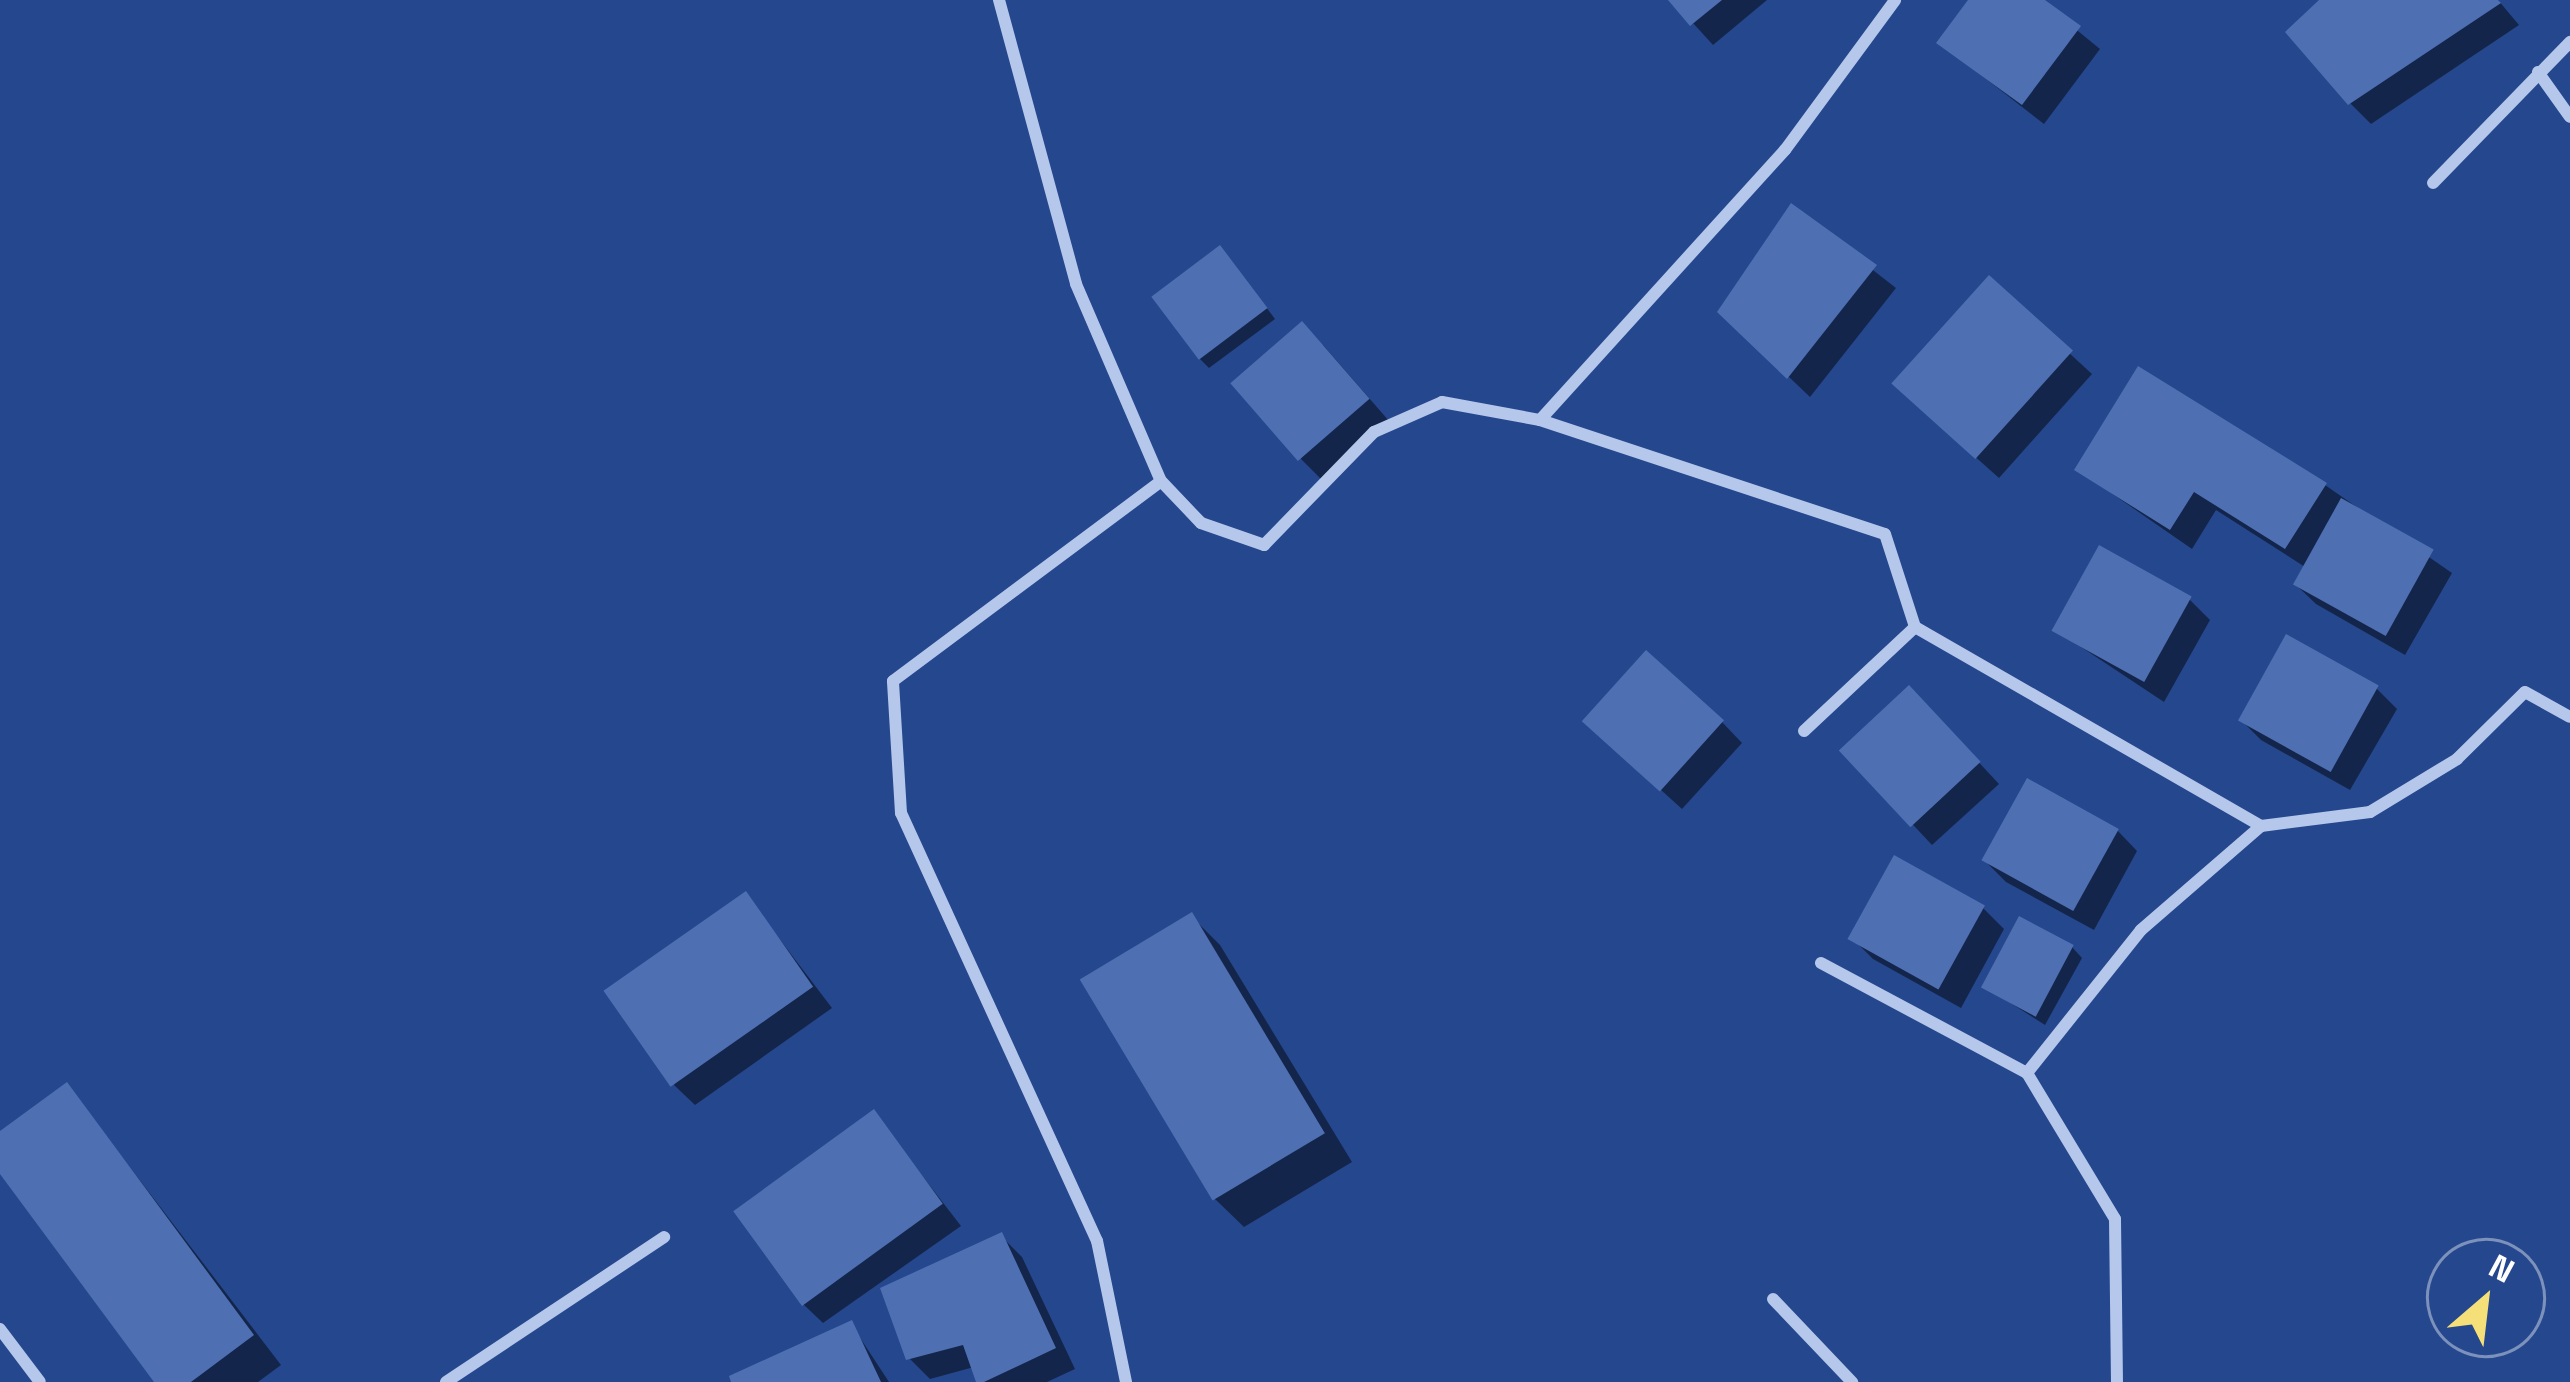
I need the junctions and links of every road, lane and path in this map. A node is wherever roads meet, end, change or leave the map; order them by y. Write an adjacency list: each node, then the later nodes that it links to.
1 (999, 0): 8 (street)
2 (1895, 0): 7 (street)
3 (2570, 42): 4 (street)
4 (2538, 72): 5 (street); 6 (street)
5 (2570, 117)
6 (2433, 183)
7 (1540, 420): 8 (street); 9 (street)
8 (1161, 481): 20 (street)
9 (1915, 627): 11 (street); 12 (street)
10 (2570, 716): 12 (street)
11 (1804, 731)
12 (2261, 826): 14 (street)
13 (1821, 963): 14 (street)
14 (2027, 1073): 22 (street)
15 (664, 1237): 19 (street)
16 (1773, 1299): 21 (street)
17 (0, 1329): 18 (street)
18 (40, 1382)
19 (446, 1382)
20 (1126, 1382)
21 (1852, 1382)
22 (2117, 1382)

